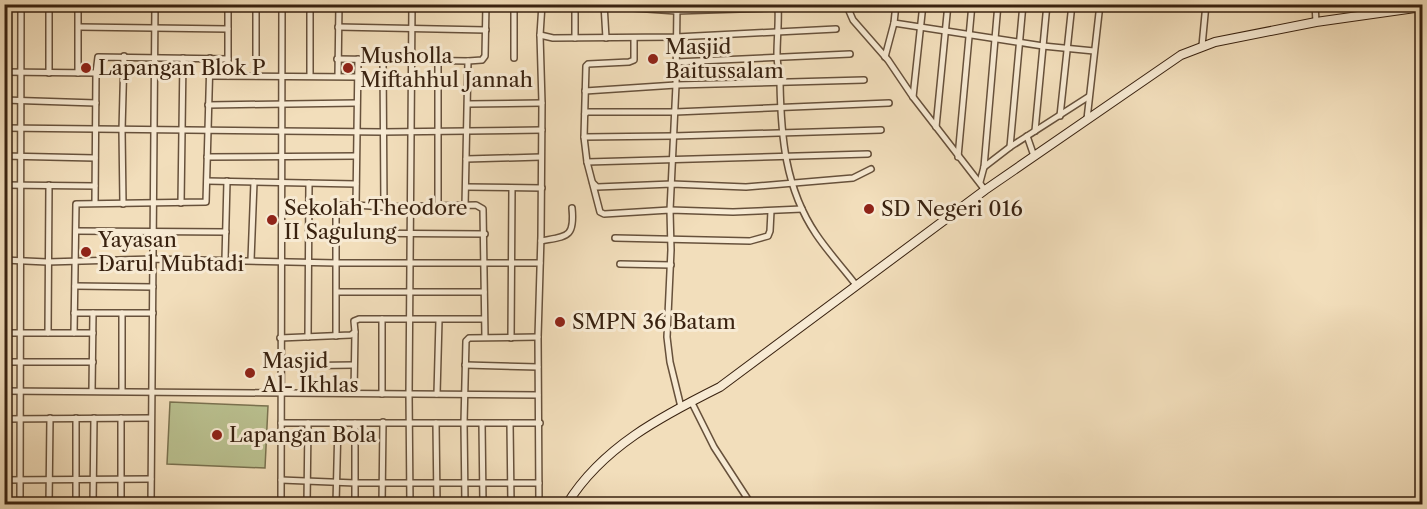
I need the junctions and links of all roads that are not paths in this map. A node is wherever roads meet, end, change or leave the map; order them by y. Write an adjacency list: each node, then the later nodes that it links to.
1 (21, 4): 73 (street)
2 (49, 4): 74 (street)
3 (78, 4): 34 (street)
4 (155, 4): 37 (street)
5 (228, 4): 38 (street)
6 (255, 4): 79 (street)
7 (282, 4): 80 (street)
8 (310, 4): 81 (street)
9 (339, 4): 35 (street)
10 (412, 4): 39 (street)
11 (486, 4): 41 (street)
12 (514, 4): 63 (street)
13 (542, 4): 44 (street)
14 (575, 4): 46 (street)
15 (846, 4): 60 (street)
16 (896, 4): 33 (street)
17 (923, 4): 36 (street)
18 (948, 4): 43 (street)
19 (972, 4): 45 (street)
20 (998, 4): 50 (street)
21 (1023, 4): 51 (street)
22 (1047, 4): 52 (street)
23 (1072, 4): 54 (street)
24 (1100, 4): 55 (street)
25 (1206, 4): 53 (street)
26 (1315, 4): 32 (street)
27 (604, 5): 31 (street); 47 (street)
28 (778, 6): 29 (street); 31 (street); 42 (street)
29 (831, 6)
30 (1422, 7): 32 (street)
31 (677, 8): 49 (street)
32 (1316, 22): 53 (street)
33 (894, 23): 36 (street); 60 (street)
34 (79, 27): 37 (street); 75 (street)
35 (338, 27): 39 (street); 65 (street)
36 (921, 27): 43 (street); 88 (street)
37 (156, 28): 38 (street); 59 (street)
38 (228, 29): 64 (street)
39 (412, 29): 41 (street); 68 (street)
40 (836, 29): 42 (street)
41 (486, 30): 70 (street)
42 (778, 31): 49 (street); 58 (street)
43 (946, 31): 45 (street); 104 (street)
44 (540, 35): 46 (street); 94 (street)
45 (969, 35): 50 (street); 134 (street)
46 (575, 38): 47 (street)
47 (606, 38): 48 (street)
48 (634, 38): 49 (street); 87 (street)
49 (676, 38): 71 (street)
50 (995, 38): 51 (street); 140 (street)
51 (1019, 42): 52 (street); 125 (street)
52 (1043, 46): 54 (street); 116 (street)
53 (1202, 46): 103 (street)
54 (1067, 48): 55 (street); 102 (street)
55 (1094, 51): 89 (street)
56 (850, 54): 58 (street)
57 (124, 56): 59 (street); 76 (street); 108 (street)
58 (777, 56): 71 (street); 85 (street)
59 (155, 57): 61 (street); 111 (street)
60 (885, 57): 88 (street)
61 (183, 58): 62 (street); 112 (street)
62 (210, 58): 64 (street); 77 (street)
63 (514, 58)
64 (228, 59): 78 (street)
65 (337, 59): 66 (street); 82 (street)
66 (358, 59): 67 (street); 83 (street)
67 (383, 60): 68 (street); 119 (street)
68 (412, 60): 69 (street); 120 (street)
69 (438, 61): 70 (street); 114 (street)
70 (468, 61): 97 (street)
71 (676, 62): 86 (street)
72 (4, 72): 73 (street)
73 (21, 72): 74 (street); 91 (street)
74 (49, 73): 75 (street)
75 (78, 73): 76 (street)
76 (96, 74): 92 (street)
77 (209, 76): 78 (street); 98 (street)
78 (228, 76): 79 (street)
79 (256, 76): 80 (street)
80 (282, 76): 81 (street); 96 (street)
81 (310, 76): 82 (street)
82 (338, 76): 83 (street)
83 (357, 77): 93 (street)
84 (864, 80): 85 (street)
85 (780, 81): 86 (street); 99 (street)
86 (676, 85): 87 (street); 100 (street)
87 (585, 91): 101 (street)
88 (913, 97): 104 (street)
89 (1088, 97): 102 (street); 103 (street)
90 (4, 100): 91 (street)
91 (20, 100): 92 (street); 106 (street)
92 (96, 103): 107 (street)
93 (357, 103): 96 (street); 118 (street)
94 (542, 103): 97 (street); 109 (street)
95 (889, 103): 99 (street)
96 (282, 104): 98 (street); 117 (street)
97 (468, 104): 115 (street)
98 (208, 105): 113 (street)
99 (780, 108): 100 (street); 121 (street)
100 (675, 112): 101 (street); 122 (street)
101 (585, 114): 124 (street)
102 (1060, 116): 116 (street)
103 (1087, 119): 129 (street)
104 (936, 127): 134 (street)
105 (4, 128): 106 (street)
106 (21, 128): 107 (street); 130 (street)
107 (96, 129): 108 (street); 135 (street)
108 (122, 130): 111 (street); 162 (street)
109 (542, 130): 115 (street); 133 (street)
110 (881, 130): 121 (street)
111 (153, 131): 112 (street); 163 (street)
112 (182, 131): 113 (street); 161 (street)
113 (208, 131): 117 (street); 131 (street)
114 (438, 131): 115 (street); 120 (street); 168 (street)
115 (466, 131): 137 (street)
116 (1035, 131): 123 (street)
117 (281, 132): 118 (street); 132 (street)
118 (357, 132): 119 (street); 128 (street)
119 (382, 132): 120 (street); 167 (street)
120 (411, 132): 165 (street)
121 (782, 133): 122 (street); 136 (street)
122 (673, 136): 124 (street); 138 (street)
123 (1027, 136): 125 (street); 129 (street)
124 (584, 137): 139 (street)
125 (1011, 147): 140 (street)
126 (868, 154): 136 (street)
127 (4, 156): 130 (street)
128 (356, 156): 132 (street); 151 (street)
129 (1034, 156): 159 (street)
130 (21, 157): 135 (street); 154 (street)
131 (207, 157): 132 (street); 142 (street)
132 (281, 157): 145 (street)
133 (541, 157): 137 (street); 158 (street)
134 (958, 157): 146 (street)
135 (96, 158): 155 (street)
136 (785, 158): 138 (street); 150 (street)
137 (466, 159): 156 (street)
138 (673, 160): 139 (street); 149 (street)
139 (587, 162): 148 (street)
140 (984, 167): 146 (street)
141 (871, 169): 150 (street)
142 (207, 181): 143 (street); 161 (street)
143 (227, 181): 144 (street); 175 (street)
144 (254, 182): 145 (street); 186 (street)
145 (280, 182): 147 (street); 188 (street)
146 (980, 182): 159 (street)
147 (309, 183): 151 (street); 190 (street)
148 (593, 183): 149 (street); 171 (street)
149 (672, 183): 150 (street); 171 (street)
150 (791, 183): 170 (street)
151 (356, 184): 164 (street)
152 (4, 185): 154 (street)
153 (49, 185): 154 (street); 155 (street); 189 (street)
154 (22, 186): 182 (street)
155 (95, 186): 160 (street)
156 (466, 187): 157 (street); 166 (street)
157 (512, 188): 158 (street); 193 (street)
158 (542, 188): 181 (street)
159 (985, 190): 198 (street)
160 (95, 203): 162 (street); 173 (street)
161 (181, 203): 163 (street)
162 (123, 204): 163 (street)
163 (152, 204): 174 (street)
164 (356, 205): 167 (street); 176 (street)
165 (411, 206): 167 (street); 168 (street); 177 (street)
166 (465, 206): 168 (street); 178 (street)
167 (384, 207)
168 (438, 207)
169 (572, 208): 181 (street)
170 (802, 209): 172 (street); 198 (street)
171 (670, 210): 172 (street); 180 (street)
172 (771, 211): 180 (street)
173 (76, 231): 174 (street); 187 (street)
174 (152, 232): 175 (street); 183 (street)
175 (226, 232): 185 (street)
176 (336, 233): 177 (street); 191 (street)
177 (411, 233): 178 (street); 195 (street)
178 (485, 234): 192 (street)
179 (615, 238): 180 (street)
180 (671, 238): 197 (street)
181 (541, 241): 194 (street)
182 (20, 259): 184 (street); 189 (street); 214 (street)
183 (153, 259): 185 (street); 187 (street); 200 (street)
184 (4, 260)
185 (225, 260): 186 (street)
186 (251, 260): 188 (street)
187 (77, 261): 189 (street); 199 (street)
188 (281, 261): 190 (street); 221 (street)
189 (48, 262): 215 (street)
190 (309, 262): 191 (street); 219 (street)
191 (337, 263): 195 (street); 201 (street)
192 (484, 263): 193 (street); 195 (street); 203 (street)
193 (511, 263): 194 (street); 222 (street)
194 (540, 263): 223 (street)
195 (411, 264): 202 (street)
196 (620, 264): 197 (street)
197 (670, 265): 244 (street)
198 (856, 285): 243 (street)
199 (75, 286): 200 (street); 204 (street)
200 (153, 287): 207 (street)
201 (337, 291): 202 (street); 218 (street)
202 (411, 292): 203 (street); 209 (street)
203 (484, 292): 210 (street)
204 (74, 313): 205 (street); 216 (street)
205 (93, 313): 206 (street); 217 (street)
206 (122, 313): 207 (street); 233 (street)
207 (153, 313): 235 (street)
208 (382, 319): 209 (street); 212 (street); 238 (street)
209 (409, 319): 211 (street); 239 (street)
210 (484, 319): 211 (street); 220 (street)
211 (439, 320): 240 (street)
212 (355, 332): 218 (street); 227 (street)
213 (4, 333): 214 (street)
214 (19, 333): 215 (street); 225 (street)
215 (48, 333): 216 (street)
216 (74, 333): 217 (street)
217 (93, 333): 226 (street)
218 (336, 336): 219 (street)
219 (308, 337): 221 (street)
220 (485, 337): 222 (street); 228 (street)
221 (280, 338): 229 (street)
222 (511, 338): 223 (street)
223 (538, 338): 230 (street)
224 (4, 362): 225 (street)
225 (20, 362): 226 (street); 234 (street)
226 (93, 362): 232 (street)
227 (354, 365): 229 (street); 237 (street)
228 (465, 365): 230 (street); 241 (street)
229 (280, 366): 236 (street)
230 (538, 367): 242 (street)
231 (4, 391): 234 (street)
232 (93, 391): 233 (street); 234 (street)
233 (122, 391): 235 (street)
234 (19, 392): 251 (street)
235 (152, 392): 236 (street); 249 (street)
236 (280, 393): 237 (street); 253 (street)
237 (354, 393): 238 (street)
238 (382, 394): 239 (street)
239 (409, 394): 240 (street); 257 (street)
240 (437, 394): 241 (street)
241 (466, 394): 242 (street); 259 (street)
242 (538, 395): 262 (street)
243 (691, 401): 244 (street); 299 (street)
244 (681, 406): 298 (street)
245 (50, 418): 246 (street); 251 (street); 263 (street)
246 (76, 418): 247 (street); 264 (street)
247 (94, 418): 248 (street); 265 (street)
248 (121, 418): 249 (street); 266 (street)
249 (151, 418): 267 (street)
250 (4, 419): 251 (street)
251 (20, 419): 269 (street)
252 (383, 422): 256 (street); 257 (street); 273 (street)
253 (281, 423): 254 (street); 270 (street)
254 (308, 423): 255 (street); 271 (street)
255 (338, 423): 256 (street); 272 (street)
256 (355, 423): 276 (street)
257 (410, 423): 258 (street); 274 (street)
258 (436, 423): 259 (street); 277 (street)
259 (464, 423): 260 (street); 275 (street)
260 (482, 423): 261 (street); 278 (street)
261 (510, 423): 262 (street); 279 (street)
262 (540, 423): 280 (street)
263 (49, 479): 264 (street); 269 (street); 282 (street)
264 (76, 479): 265 (street); 283 (street)
265 (93, 479): 266 (street); 284 (street)
266 (121, 479): 267 (street); 285 (street)
267 (150, 479): 286 (street)
268 (4, 480): 269 (street)
269 (20, 480): 281 (street)
270 (280, 480): 271 (street); 287 (street)
271 (306, 482): 272 (street); 288 (street)
272 (336, 482): 276 (street); 289 (street)
273 (382, 482): 274 (street); 276 (street); 291 (street)
274 (410, 482): 277 (street); 292 (street)
275 (465, 482): 277 (street); 278 (street); 294 (street)
276 (355, 483): 290 (street)
277 (438, 483): 293 (street)
278 (482, 483): 279 (street); 295 (street)
279 (511, 483): 280 (street); 296 (street)
280 (539, 483): 297 (street)
281 (20, 504)
282 (49, 504)
283 (76, 504)
284 (93, 504)
285 (122, 504)
286 (151, 504)
287 (281, 504)
288 (307, 504)
289 (336, 504)
290 (355, 504)
291 (382, 504)
292 (410, 504)
293 (437, 504)
294 (465, 504)
295 (483, 504)
296 (511, 504)
297 (539, 504)
298 (567, 504)
299 (751, 504)

